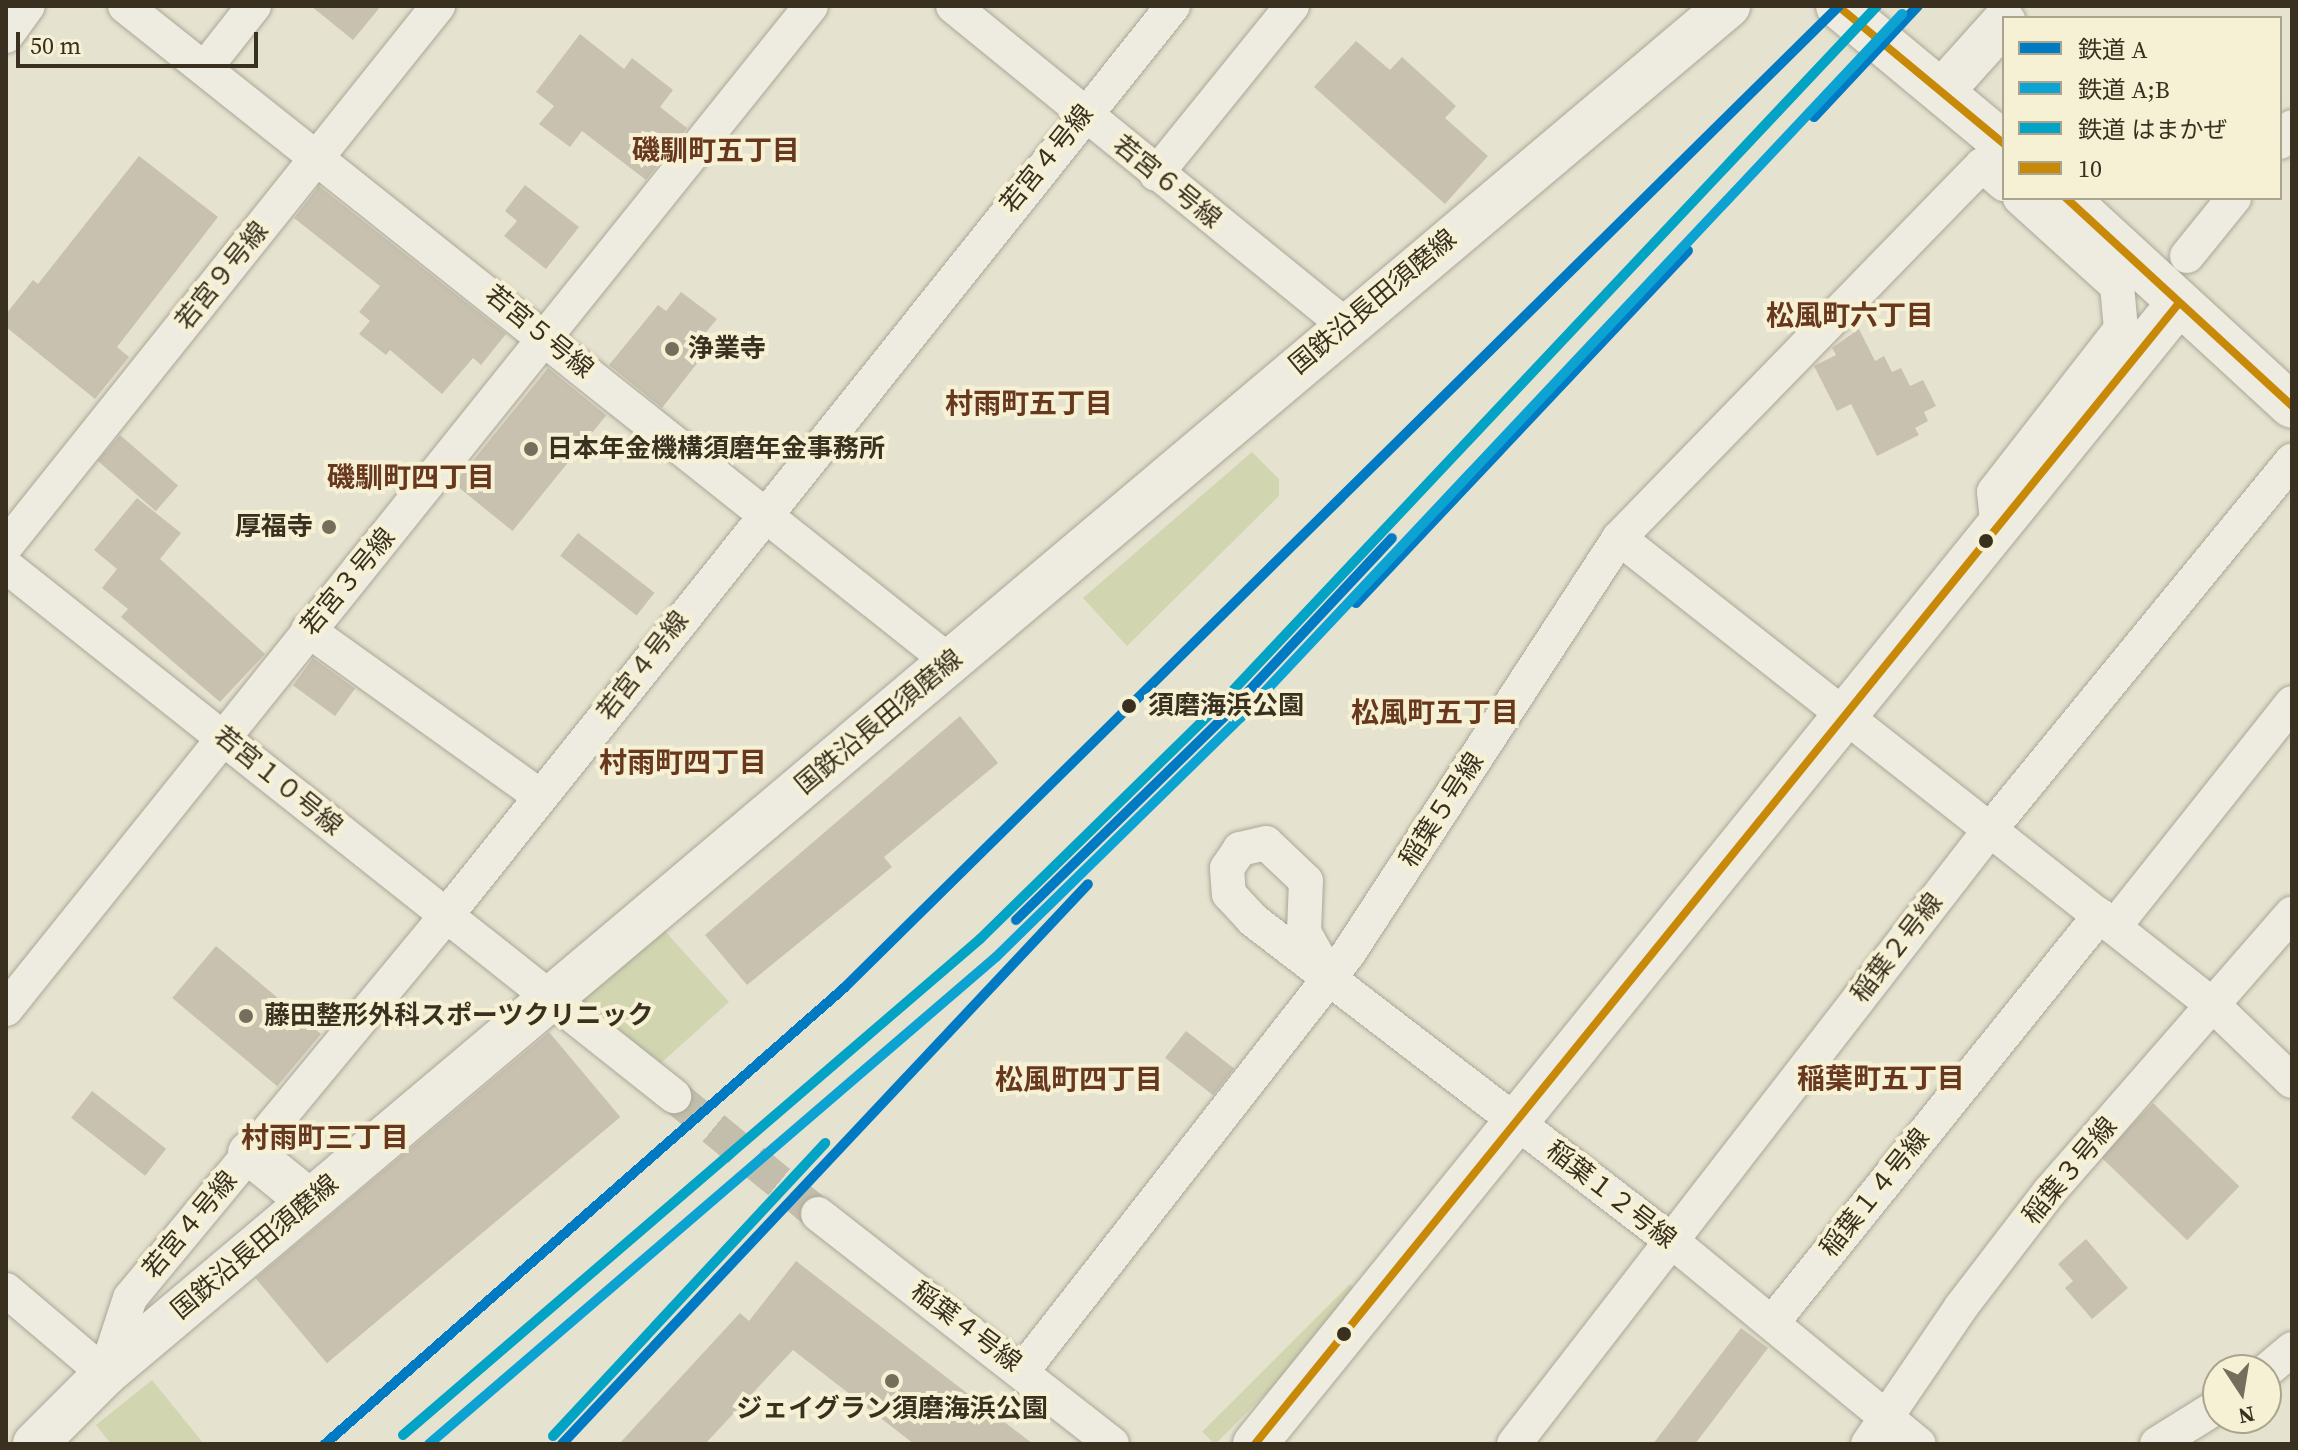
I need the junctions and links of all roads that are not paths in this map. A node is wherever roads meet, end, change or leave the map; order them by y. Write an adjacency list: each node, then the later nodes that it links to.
1 (28, 6): 12 (street)
2 (125, 6): 13 (street, 若宮５号線)
3 (254, 6): 13 (street)
4 (438, 6): 16 (street, 若宮９号線)
5 (811, 6): 25 (street, 若宮３号線)
6 (953, 6): 15 (street, 若宮６号線)
7 (1173, 6): 15 (street, 若宮４号線)
8 (1292, 6): 18 (street)
9 (1728, 6): 24 (street, 国鉄沿長田須磨線)
10 (1838, 6): 14 (street)
11 (2002, 24): 14 (street)
12 (6, 36)
13 (205, 68): 16 (street, 若宮５号線)
14 (1943, 90): 17 (street)
15 (1084, 113): 18 (street, 若宮６号線); 28 (street, 若宮４号線)
16 (319, 156): 25 (street, 若宮５号線); 31 (street, 若宮９号線)
17 (1997, 164): 30 (street, 稲葉５号線)
18 (1156, 174): 24 (street, 若宮６号線)
19 (2022, 200): 29 (street)
20 (2068, 200): 23 (street)
21 (2232, 200): 22 (street)
22 (2187, 256)
23 (2179, 303): 26 (street); 29 (street)
24 (1345, 325): 34 (street, 国鉄沿長田須磨線)
25 (549, 340): 28 (street, 若宮５号線); 33 (street, 若宮３号線)
26 (2292, 406)
27 (2292, 461): 39 (street, 稲葉２号線)
28 (763, 513): 34 (street, 若宮５号線); 38 (street, 若宮４号線)
29 (1998, 530): 36 (street)
30 (1619, 538): 36 (street); 43 (street, 稲葉５号線)
31 (6, 546)
32 (6, 566): 37 (street, 若宮１０号線)
33 (308, 630): 37 (street, 若宮３号線); 38 (street)
34 (950, 662): 44 (street, 国鉄沿長田須磨線)
35 (2292, 703): 42 (street, 稲葉１４号線)
36 (1844, 720): 39 (street); 49 (street)
37 (221, 734): 41 (street, 若宮１０号線); 46 (street, 若宮３号線)
38 (540, 796): 41 (street, 若宮４号線)
39 (1988, 832): 42 (street); 53 (street, 稲葉２号線)
40 (2292, 914): 45 (street, 稲葉３号線)
41 (445, 917): 44 (street, 若宮１０号線); 50 (street, 若宮４号線)
42 (2107, 921): 45 (street); 55 (street, 稲葉１４号線)
43 (1330, 979): 49 (street, 稲葉１２号線); 56 (street, 稲葉５号線)
44 (547, 1000): 48 (street); 51 (street, 国鉄沿長田須磨線)
45 (2214, 1006): 47 (street); 59 (street, 稲葉３号線)
46 (6, 1009)
47 (2287, 1066)
48 (674, 1096)
49 (1519, 1123): 53 (street, 稲葉１２号線); 62 (street)
50 (250, 1153): 51 (street); 57 (street, 若宮４号線)
51 (309, 1201): 57 (street, 国鉄沿長田須磨線)
52 (818, 1214): 56 (street, 稲葉４号線)
53 (1669, 1239): 55 (street, 稲葉１２号線); 63 (street, 稲葉２号線)
54 (6, 1290): 57 (street)
55 (1772, 1323): 59 (street, 稲葉１２号線)
56 (1023, 1370): 61 (street, 稲葉４号線)
57 (105, 1374): 60 (street, 国鉄沿長田須磨線)
58 (2202, 1416): 65 (street)
59 (1878, 1431): 64 (street, 稲葉１２号線)
60 (35, 1444)
61 (1112, 1444)
62 (1255, 1444)
63 (1514, 1444)
64 (1919, 1444)
65 (2157, 1444)

